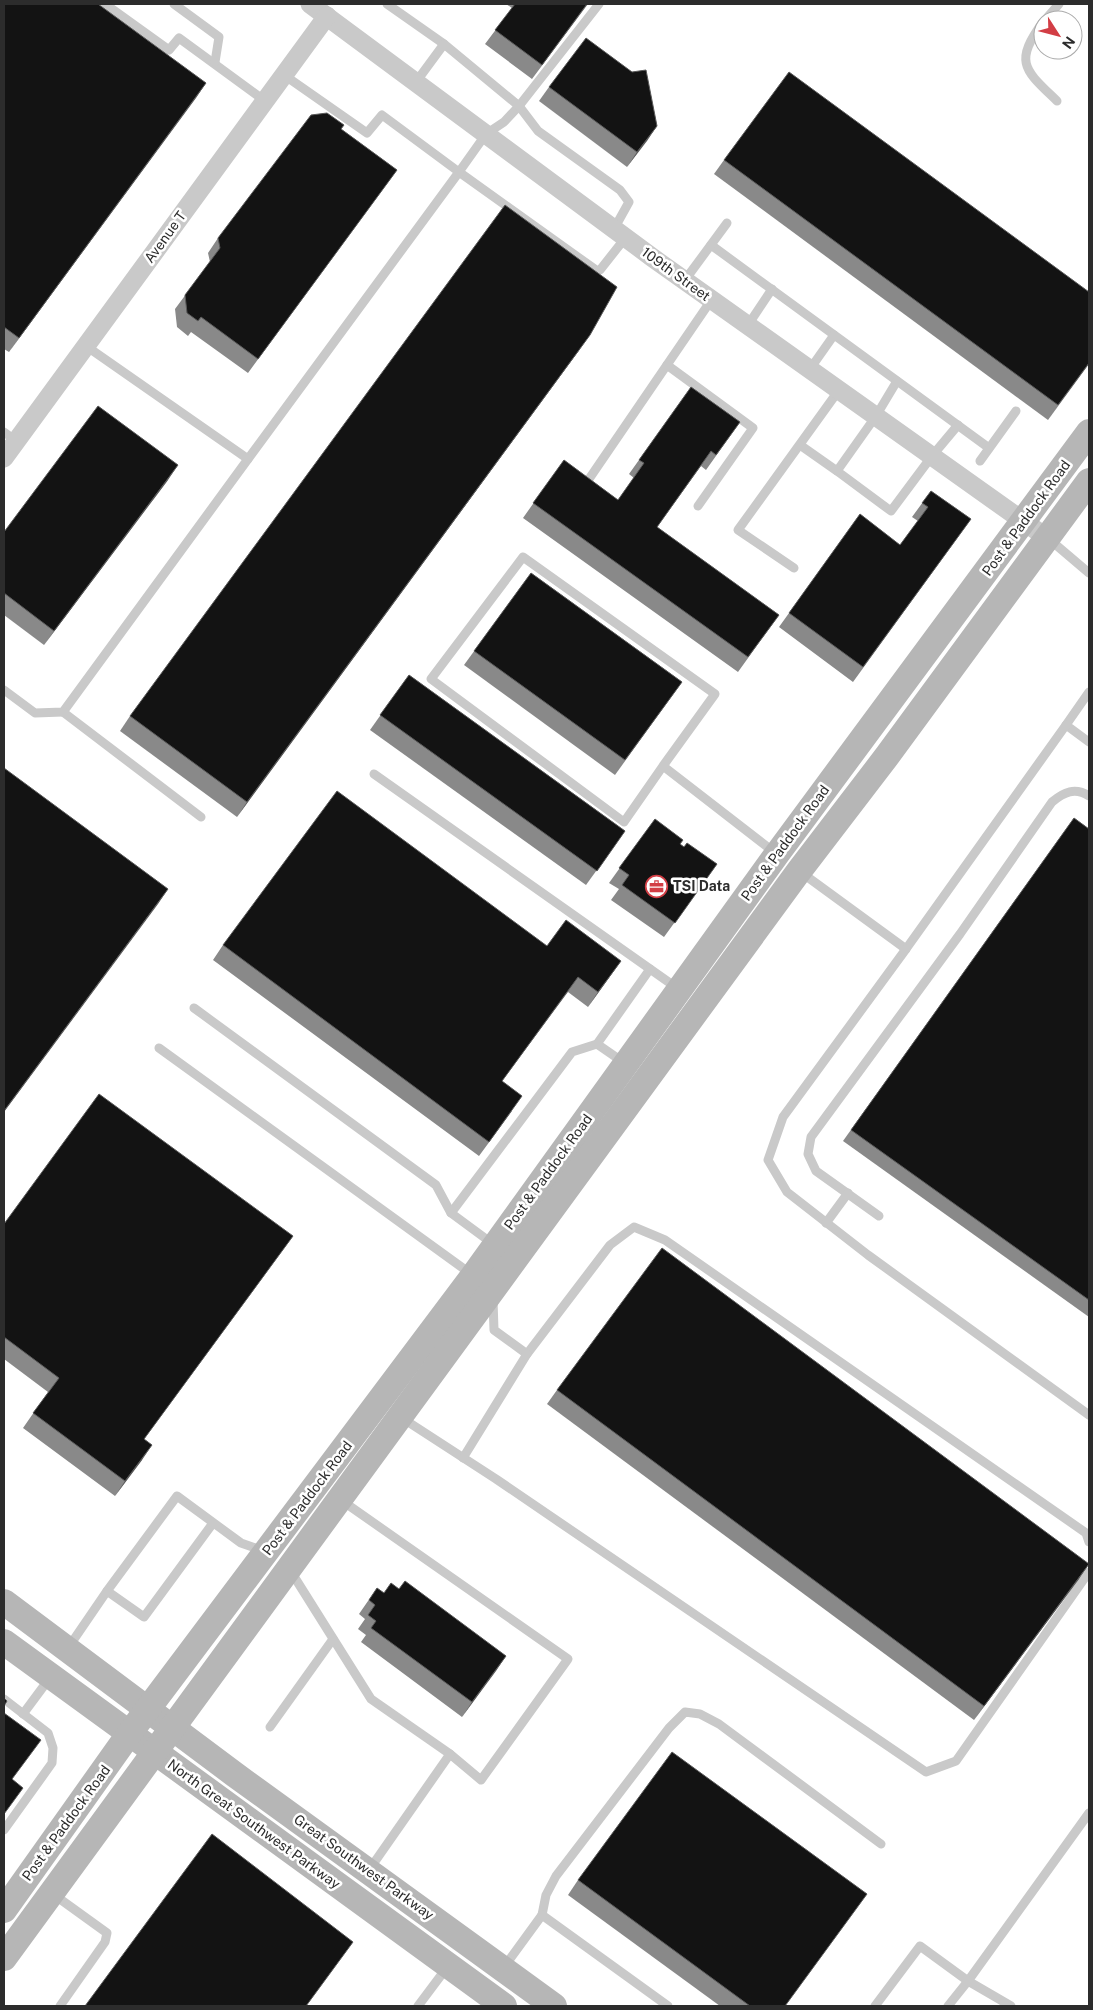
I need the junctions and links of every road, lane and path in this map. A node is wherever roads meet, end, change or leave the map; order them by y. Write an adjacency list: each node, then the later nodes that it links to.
1 (105, 4): 9 (lane)
2 (174, 4): 9 (lane)
3 (310, 4): 6 (street, 109th Street)
4 (388, 4): 8 (lane)
5 (600, 4): 14 (lane)
6 (327, 16): 10 (street, Avenue T); 11 (street, 109th Street)
7 (1033, 37): 13 (lane)
8 (444, 44): 11 (lane); 14 (lane)
9 (215, 62): 12 (lane)
10 (284, 75): 12 (street, Avenue T); 16 (lane)
11 (416, 82): 15 (street, 109th Street)
12 (265, 101): 25 (street, Avenue T)
13 (1057, 101)
14 (519, 106): 15 (lane); 18 (lane)
15 (486, 134): 16 (lane); 18 (street, 109th Street)
16 (458, 172): 18 (lane); 39 (lane)
17 (727, 223): 19 (lane)
18 (620, 233): 20 (street, 109th Street)
19 (711, 245): 20 (lane); 21 (lane)
20 (685, 280): 22 (street, 109th Street)
21 (772, 289): 23 (lane); 24 (lane)
22 (712, 299): 23 (street, 109th Street); 26 (lane)
23 (748, 325): 27 (street, 109th Street)
24 (834, 335): 27 (lane); 28 (lane)
25 (86, 346): 34 (street, Avenue T); 39 (lane)
26 (667, 365): 42 (lane); 44 (lane)
27 (810, 369): 29 (street, 109th Street)
28 (897, 381): 31 (lane); 32 (lane)
29 (839, 390): 31 (street, 109th Street); 35 (lane)
30 (1016, 411): 36 (lane)
31 (876, 416): 37 (street, 109th Street); 41 (lane)
32 (958, 425): 36 (lane); 37 (lane)
33 (1089, 432): 45 (street, Post & Paddock Road)
34 (10, 437): 38 (street, Avenue T)
35 (800, 444): 41 (lane); 47 (lane)
36 (989, 448): 40 (lane)
37 (932, 456): 41 (lane); 45 (street, 109th Street)
38 (4, 458)
39 (248, 460): 51 (lane)
40 (980, 461)
41 (837, 471)
42 (589, 478)
43 (1089, 481): 46 (street, Post & Paddock Road)
44 (698, 506)
45 (1024, 521): 46 (street, 109th Street); 58 (street, Post & Paddock Road)
46 (1047, 538): 48 (lane); 59 (street, Post & Paddock Road)
47 (794, 568)
48 (1089, 573)
49 (4, 690): 51 (lane)
50 (1089, 692): 52 (lane)
51 (63, 712): 57 (lane)
52 (1066, 725): 53 (lane); 60 (lane)
53 (1089, 742)
54 (663, 766): 54 (lane); 58 (lane)
55 (374, 774): 61 (lane)
56 (1089, 796): 67 (lane)
57 (201, 816)
58 (777, 854): 59 (street); 62 (street, Post & Paddock Road)
59 (799, 871): 60 (lane); 72 (street, Post & Paddock Road)
60 (906, 949): 70 (lane)
61 (650, 969): 62 (lane); 64 (lane)
62 (679, 990): 66 (street, Post & Paddock Road)
63 (194, 1008): 68 (lane)
64 (597, 1044): 66 (lane); 68 (lane)
65 (159, 1048): 72 (lane)
66 (626, 1064): 71 (street, Post & Paddock Road)
67 (848, 1193): 69 (lane); 70 (lane)
68 (451, 1213): 71 (lane)
69 (879, 1216)
70 (826, 1223): 74 (lane)
71 (495, 1246): 72 (street, Post & Paddock Road)
72 (483, 1283): 73 (lane); 75 (street, Post & Paddock Road); 80 (street, Post & Paddock Road)
73 (527, 1354): 76 (lane); 79 (lane)
74 (1089, 1415)
75 (400, 1416): 76 (lane); 77 (street, Post & Paddock Road)
76 (464, 1458): 82 (lane)
77 (339, 1499): 81 (street, Post & Paddock Road); 96 (lane)
78 (213, 1523): 80 (lane); 83 (lane); 83 (lane)
79 (1089, 1542)
80 (266, 1552): 81 (street); 90 (street, Post & Paddock Road)
81 (289, 1568): 85 (lane); 93 (street, Post & Paddock Road)
82 (1089, 1572)
83 (107, 1591): 87 (lane)
84 (4, 1602): 87 (street)
85 (332, 1639): 92 (lane); 96 (lane)
86 (4, 1642): 88 (street, North Great Southwest Parkway)
87 (67, 1649): 90 (street)
88 (51, 1677): 91 (lane); 94 (street, North Great Southwest Parkway)
89 (4, 1699): 91 (lane)
90 (148, 1709): 93 (street); 94 (street, Post & Paddock Road)
91 (23, 1714): 98 (lane)
92 (270, 1727)
93 (172, 1728): 95 (street, Post & Paddock Road); 100 (street, Great Southwest Parkway)
94 (129, 1734): 95 (street, North Great Southwest Parkway); 102 (street, Post & Paddock Road)
95 (154, 1753): 101 (street, Post & Paddock Road); 105 (street, North Great Southwest Parkway)
96 (450, 1754): 100 (lane)
97 (1089, 1813): 107 (lane)
98 (4, 1830)
99 (881, 1844): 103 (lane)
100 (369, 1870): 106 (street, Great Southwest Parkway)
101 (51, 1892): 104 (street, Post & Paddock Road); 109 (lane)
102 (4, 1910)
103 (542, 1915): 106 (lane); 112 (lane)
104 (4, 1958)
105 (448, 1965): 108 (street, North Great Southwest Parkway); 110 (lane)
106 (503, 1969): 108 (street); 111 (street, Great Southwest Parkway)
107 (968, 1981): 113 (lane); 114 (lane); 115 (lane)
108 (495, 2000)
109 (60, 2006)
110 (418, 2006)
111 (554, 2006)
112 (668, 2006)
113 (875, 2006)
114 (948, 2006)
115 (1011, 2006)

